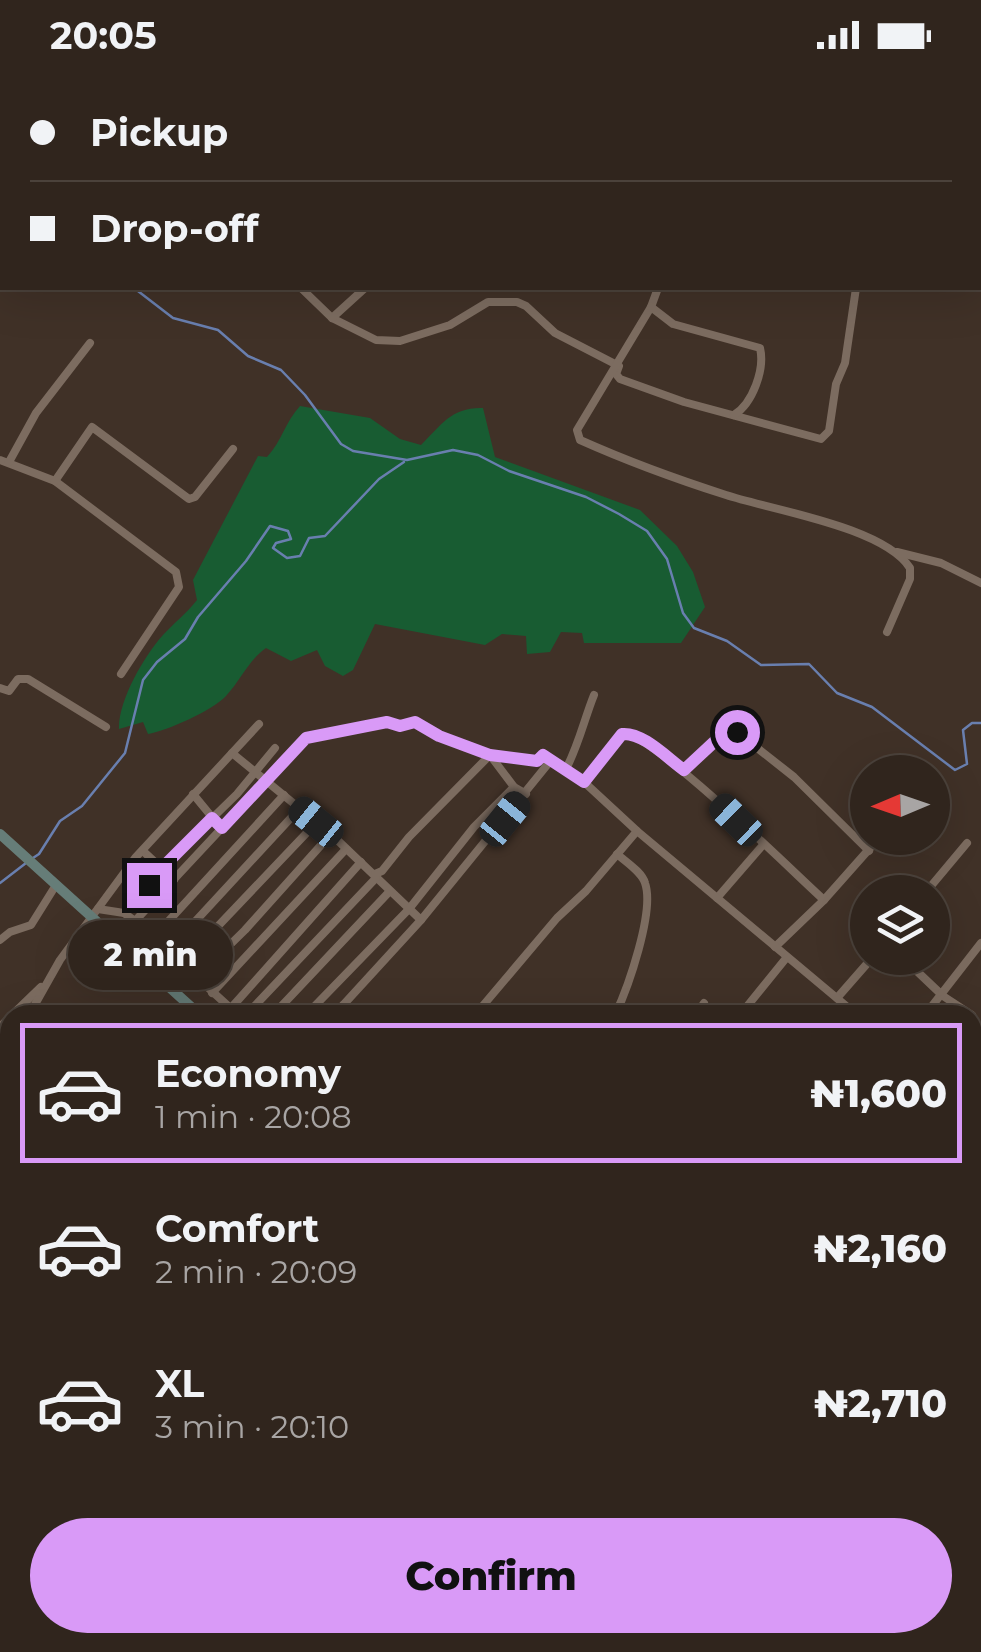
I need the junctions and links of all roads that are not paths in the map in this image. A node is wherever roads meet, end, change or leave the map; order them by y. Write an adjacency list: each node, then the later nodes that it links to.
1 (303, 290): 6 (street)
2 (362, 290): 6 (street)
3 (657, 290): 5 (street)
4 (856, 290): 9 (street)
5 (651, 307): 8 (street); 9 (street)
6 (332, 318): 8 (street)
7 (90, 342): 11 (street)
8 (619, 366): 9 (street); 13 (street)
9 (741, 414)
10 (234, 450): 12 (street)
11 (4, 461): 12 (street)
12 (55, 481): 16 (street)
13 (897, 552): 14 (street); 15 (street)
14 (981, 583)
15 (886, 632)
16 (121, 674)
17 (0, 688): 20 (street)
18 (594, 694): 25 (street)
19 (259, 724): 22 (street)
20 (106, 727)
21 (276, 748): 26 (street)
22 (232, 752): 26 (street); 31 (street)
23 (490, 755): 24 (street); 28 (street); 30 (street); 51 (street)
24 (552, 760): 25 (street); 32 (street)
25 (566, 769): 29 (street)
26 (255, 770): 28 (street); 35 (street)
27 (684, 770): 29 (street); 39 (street); 43 (street)
28 (266, 780): 33 (street); 37 (street)
29 (584, 782): 38 (street)
30 (514, 788): 32 (street); 57 (street)
31 (193, 794): 35 (street); 45 (street)
32 (526, 794): 60 (street)
33 (284, 795): 34 (street); 62 (street)
34 (300, 808): 36 (street); 66 (street)
35 (212, 818): 37 (street); 49 (street)
36 (316, 822): 41 (street); 68 (street)
37 (222, 828): 52 (street)
38 (637, 831): 46 (street); 55 (street)
39 (850, 832)
40 (0, 834): 53 (main road)
41 (331, 834): 44 (street); 71 (street)
42 (967, 843): 50 (street)
43 (762, 846): 55 (street); 56 (street)
44 (346, 849): 48 (street); 73 (street)
45 (143, 851): 49 (street); 59 (street)
46 (618, 854): 85 (street); 86 (street)
47 (864, 855): 56 (street)
48 (360, 862): 51 (street); 80 (street)
49 (162, 868): 52 (street); 58 (street)
50 (940, 875)
51 (376, 878): 54 (street); 81 (street)
52 (174, 880): 61 (street)
53 (56, 886): 59 (main road); 63 (street)
54 (389, 892): 57 (street); 82 (street)
55 (717, 898): 65 (street)
56 (824, 900): 65 (street)
57 (408, 909): 60 (street); 83 (street)
58 (124, 913): 59 (street); 61 (street)
59 (95, 914): 72 (street); 78 (main road)
60 (421, 920): 84 (street)
61 (135, 921): 62 (street)
62 (152, 938): 66 (street)
63 (0, 940)
64 (981, 943): 74 (street)
65 (775, 947): 67 (street)
66 (167, 952): 68 (street)
67 (787, 957): 75 (street); 87 (street)
68 (181, 965): 71 (street)
69 (858, 975): 75 (street)
70 (921, 975): 74 (street)
71 (196, 978): 73 (street)
72 (47, 984): 76 (street); 77 (street)
73 (212, 993): 79 (street)
74 (943, 996): 89 (street); 90 (street)
75 (838, 998): 88 (street)
76 (21, 1005)
77 (34, 1005)
78 (190, 1005)
79 (226, 1005)
80 (240, 1005)
81 (255, 1005)
82 (283, 1005)
83 (316, 1005)
84 (344, 1005)
85 (487, 1005)
86 (620, 1005)
87 (748, 1005)
88 (846, 1005)
89 (934, 1005)
90 (957, 1005)

